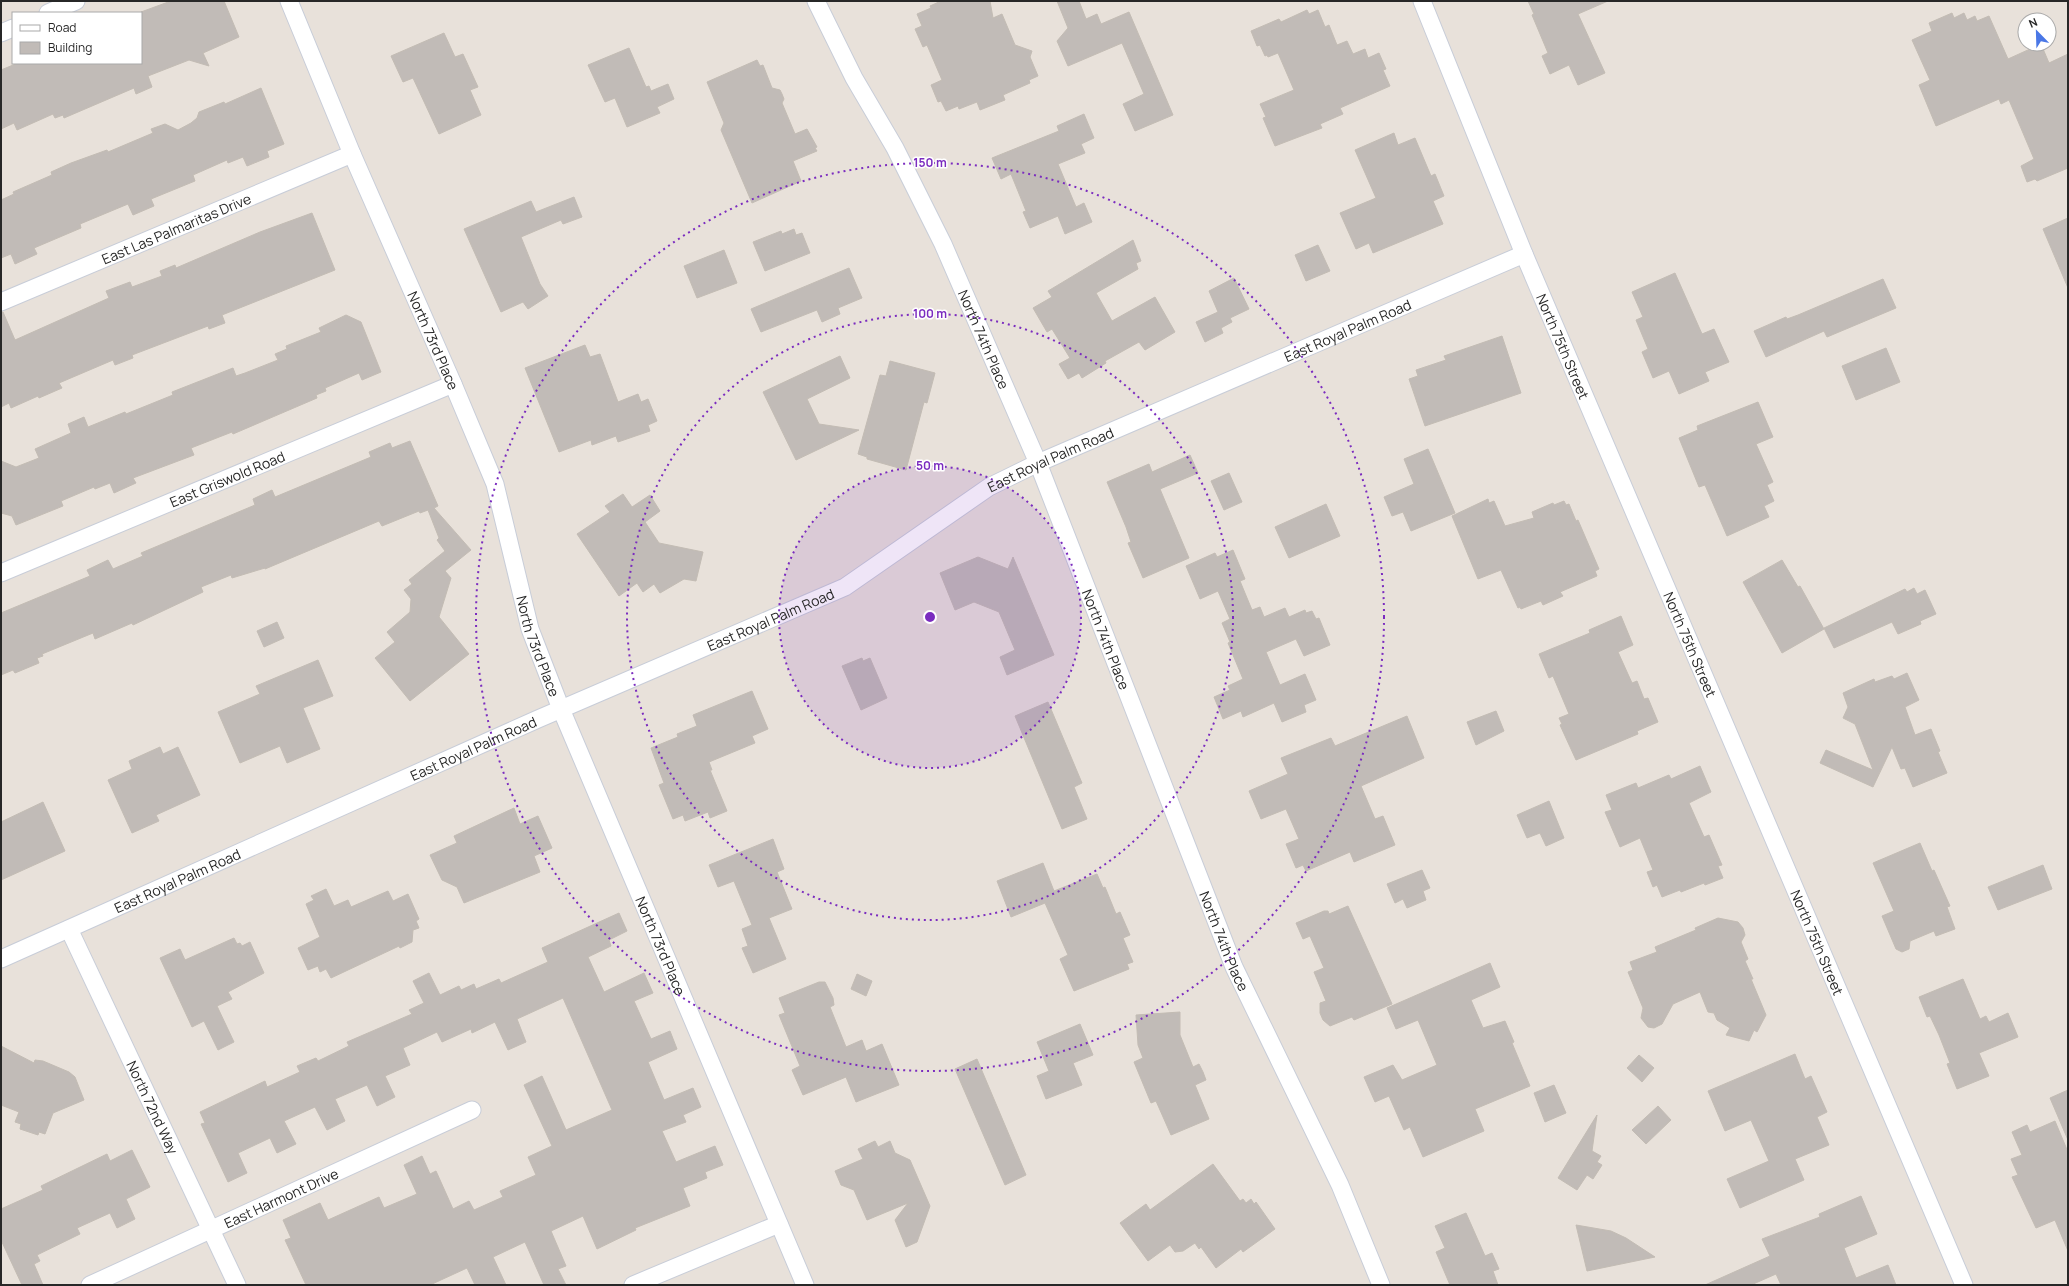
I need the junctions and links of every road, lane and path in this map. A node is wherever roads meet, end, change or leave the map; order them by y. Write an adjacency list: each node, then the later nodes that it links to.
1 (76, 1): 5 (street)
2 (289, 1): 8 (street, North 73rd Place)
3 (816, 1): 12 (street, North 74th Place)
4 (1422, 1): 9 (street, North 75th Street)
5 (50, 12)
6 (12, 28): 7 (street)
7 (1, 33)
8 (352, 154): 10 (street, East Las Palmaritas Drive); 11 (street, North 73rd Place)
9 (1524, 254): 12 (street, East Royal Palm Road); 25 (street, North 75th Street)
10 (1, 302)
11 (453, 384): 13 (street, East Griswold Road); 14 (street, North 73rd Place)
12 (1038, 463): 14 (street, East Royal Palm Road); 24 (street, North 74th Place)
13 (1, 573)
14 (561, 709): 15 (street, East Royal Palm Road); 18 (street, North 73rd Place)
15 (69, 929): 16 (street, East Royal Palm Road); 19 (street, North 72nd Way)
16 (1, 958)
17 (472, 1110): 19 (street, East Harmont Drive)
18 (779, 1224): 22 (street); 23 (street, North 73rd Place)
19 (211, 1229): 20 (street, East Harmont Drive); 21 (street, North 72nd Way)
20 (90, 1285)
21 (237, 1285)
22 (633, 1285)
23 (805, 1285)
24 (1381, 1285)
25 (1964, 1285)

